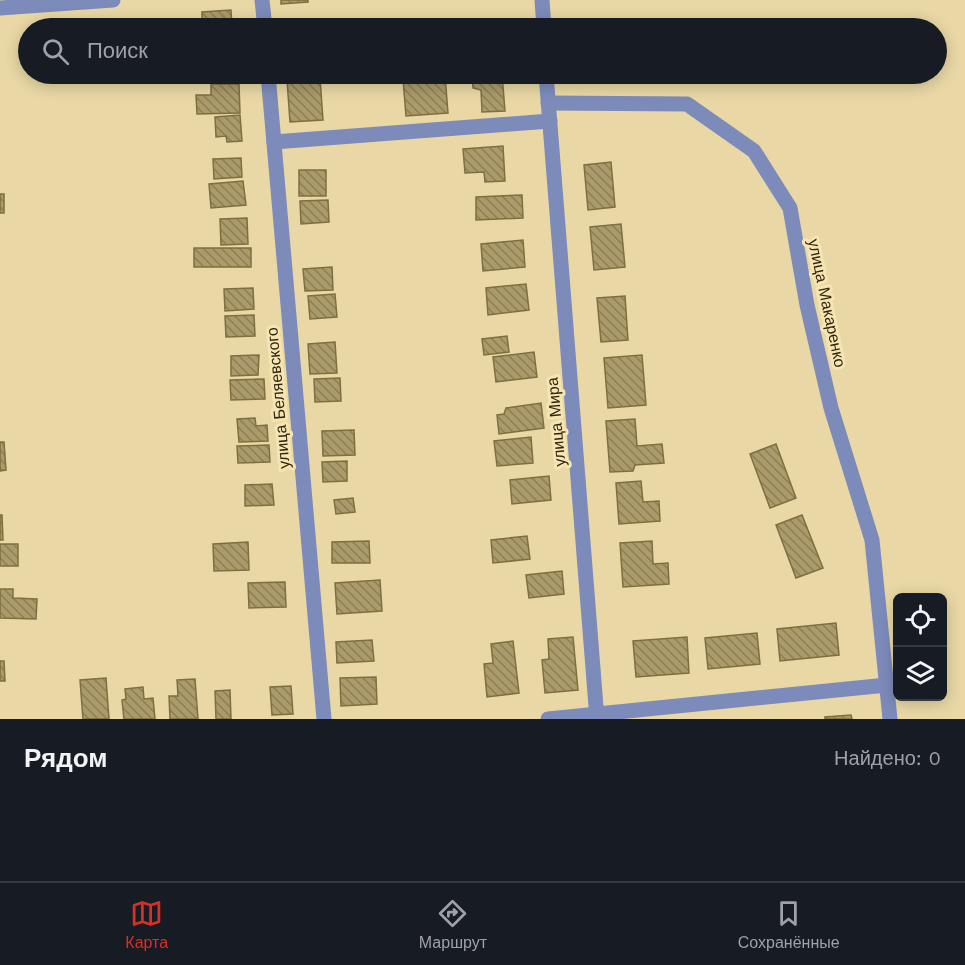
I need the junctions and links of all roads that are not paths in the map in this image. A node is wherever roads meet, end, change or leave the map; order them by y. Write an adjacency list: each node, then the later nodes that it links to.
1 (113, 0): 4 (street)
2 (262, 0): 5 (street)
3 (542, 0): 6 (street)
4 (0, 8)
5 (264, 18)
6 (543, 18)
7 (269, 84): 11 (street, улица Беляевского)
8 (547, 84): 9 (street, улица Мира)
9 (548, 103): 10 (street, улица Мира); 12 (street, улица Макаренко)
10 (550, 122): 11 (street); 13 (street, улица Мира)
11 (274, 142): 14 (street, улица Беляевского)
12 (887, 685): 13 (street); 16 (street, улица Макаренко)
13 (597, 717): 15 (street)
14 (324, 719)
15 (548, 719)
16 (891, 719)

